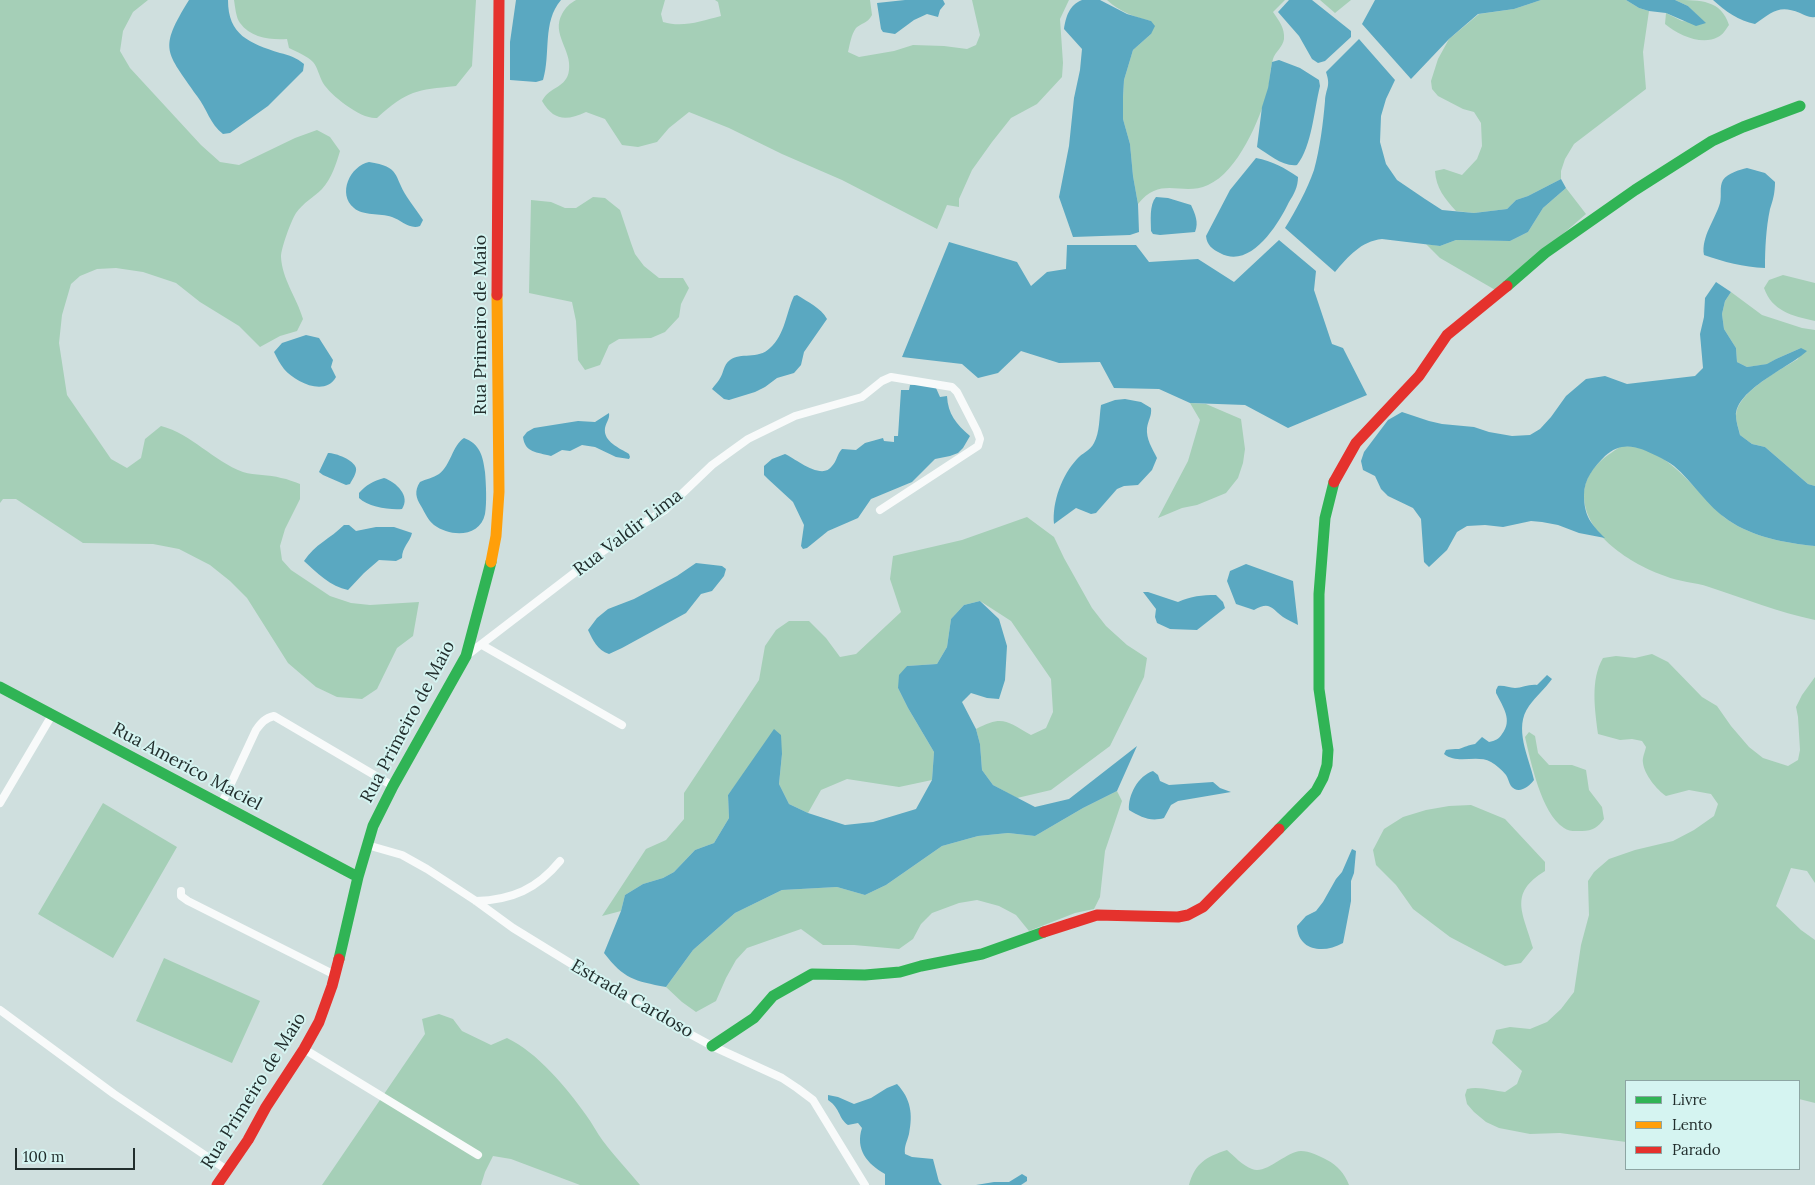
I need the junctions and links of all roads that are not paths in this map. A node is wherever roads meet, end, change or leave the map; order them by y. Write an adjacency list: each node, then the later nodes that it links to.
1 (499, 0): 5 (street, Rua Primeiro de Maio)
2 (1800, 106): 19 (street)
3 (880, 510): 4 (street, Rua Valdir Lima)
4 (482, 645): 5 (street, Rua Valdir Lima); 8 (street)
5 (466, 656): 9 (street, Rua Primeiro de Maio)
6 (0, 687): 7 (street, Rua Americo Maciel)
7 (52, 715): 10 (street); 11 (street, Rua Americo Maciel)
8 (622, 725)
9 (393, 786): 11 (street); 12 (street, Rua Primeiro de Maio)
10 (0, 803)
11 (221, 805): 14 (street, Rua Americo Maciel)
12 (367, 845): 14 (street, Rua Primeiro de Maio); 16 (street, Estrada Cardoso)
13 (560, 861): 16 (street)
14 (358, 877): 17 (street, Rua Primeiro de Maio)
15 (180, 891): 17 (street)
16 (476, 901): 19 (street, Estrada Cardoso)
17 (335, 975): 20 (street, Rua Primeiro de Maio)
18 (0, 1010): 22 (street)
19 (712, 1046): 24 (street, Estrada Cardoso)
20 (304, 1049): 21 (street); 22 (street, Rua Primeiro de Maio)
21 (478, 1155)
22 (227, 1170): 23 (street, Rua Primeiro de Maio)
23 (216, 1185)
24 (865, 1185)

